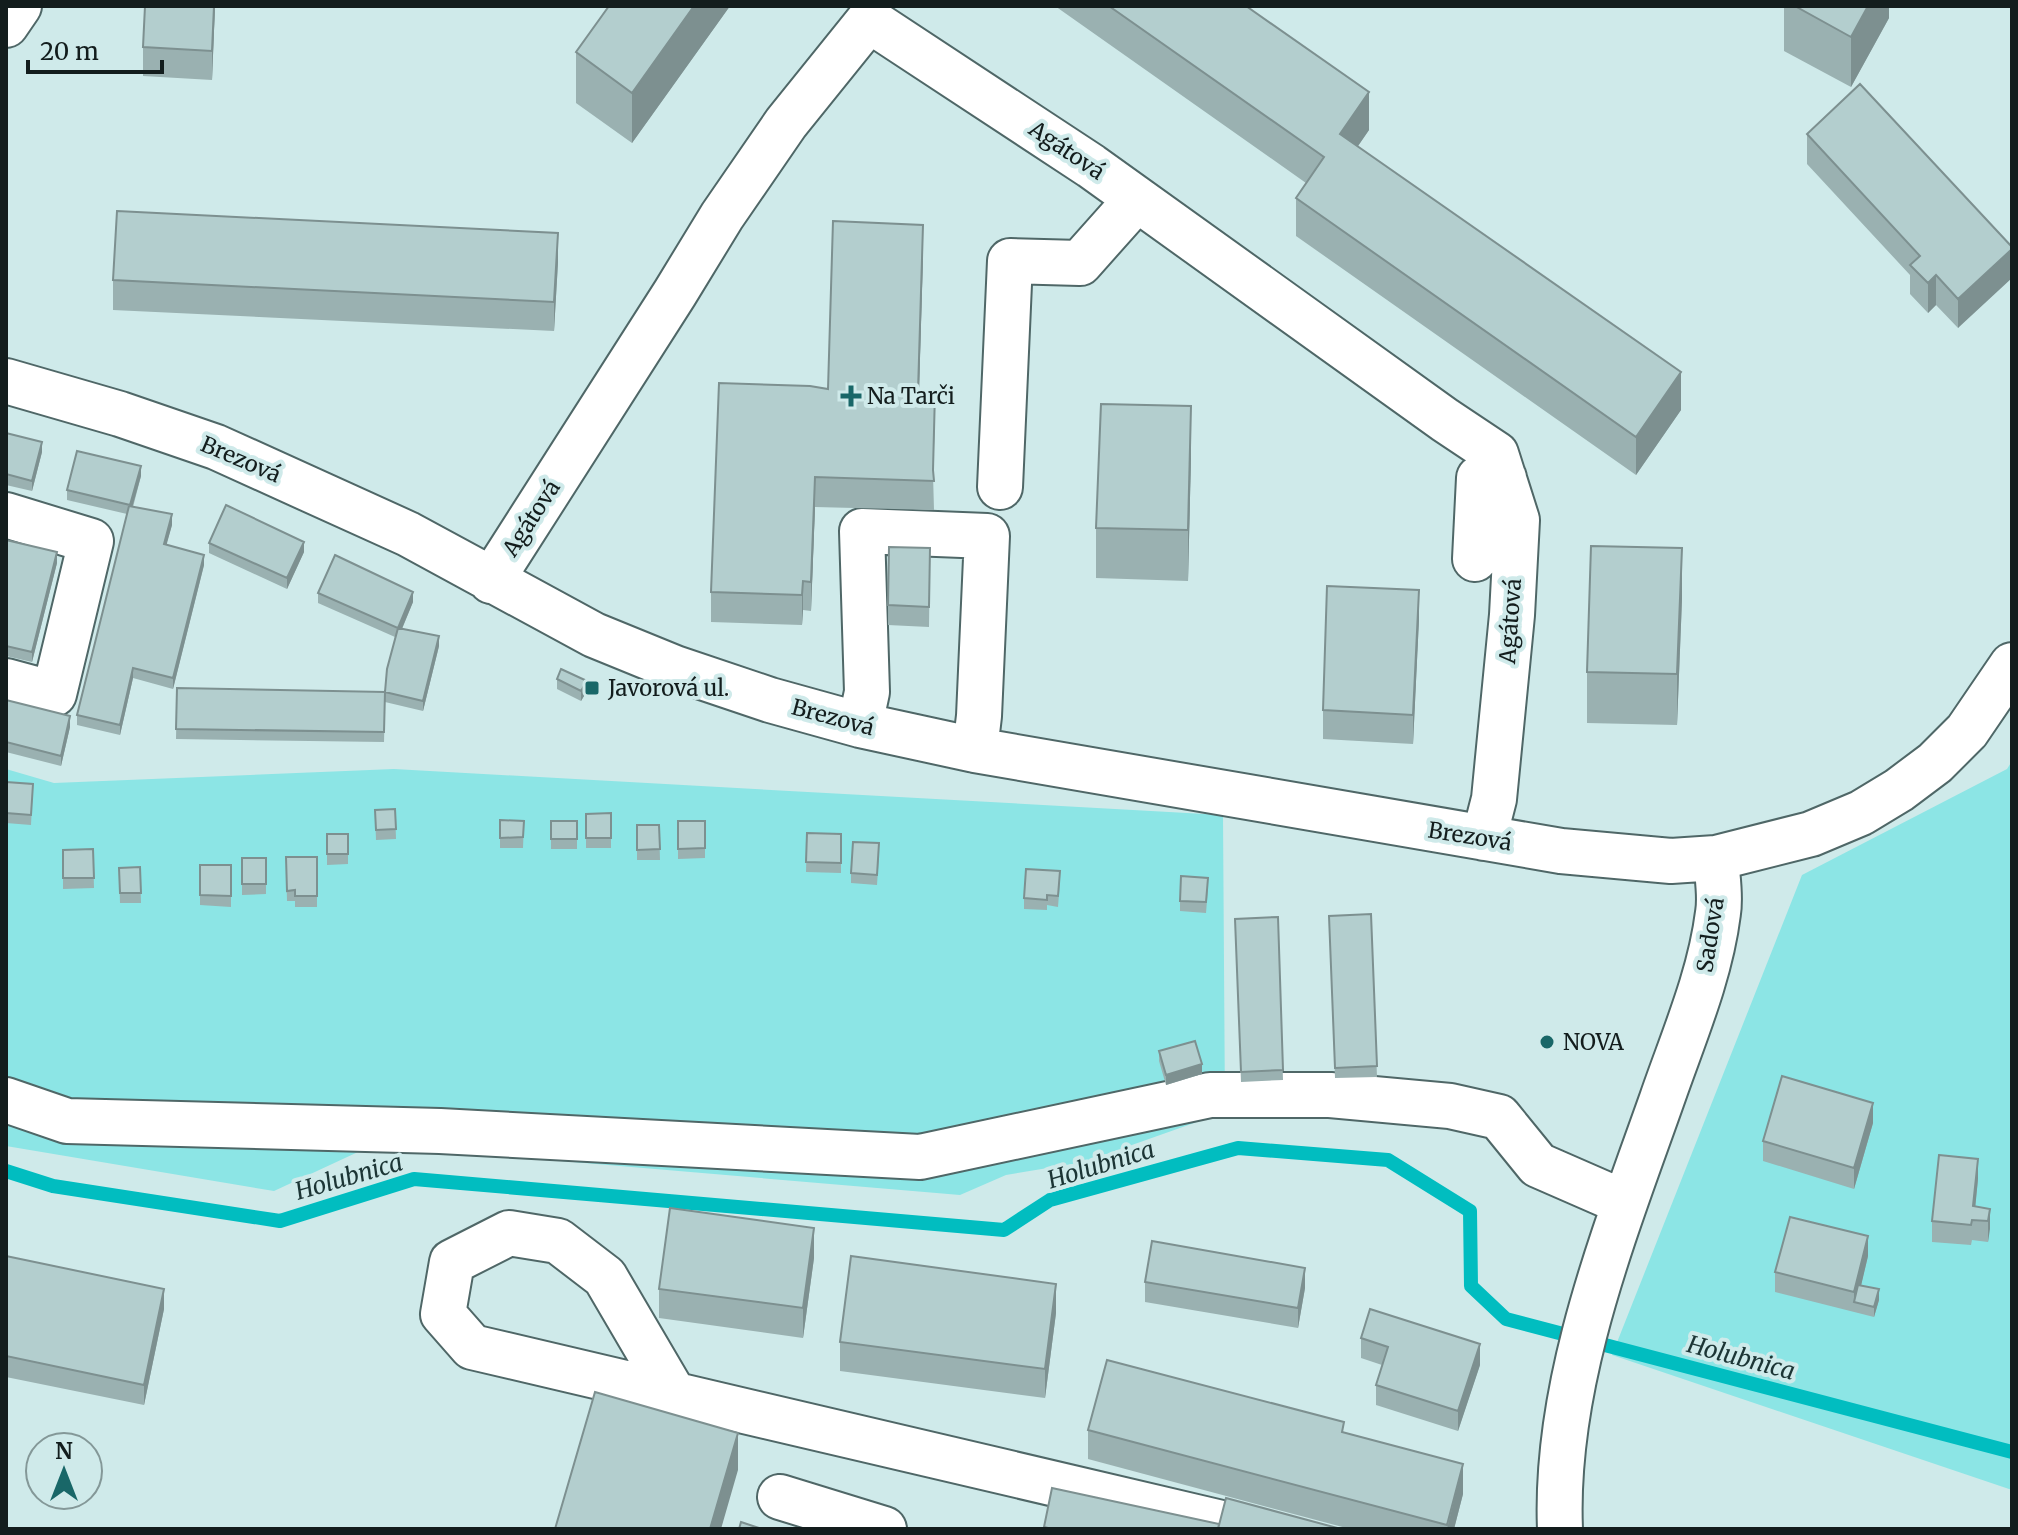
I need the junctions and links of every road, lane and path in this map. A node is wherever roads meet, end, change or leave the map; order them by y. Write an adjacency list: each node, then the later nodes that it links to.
1 (19, 6): 3 (street)
2 (874, 13): 4 (street, Agátová); 10 (street, Agátová)
3 (6, 25)
4 (1137, 199): 6 (street, Agátová); 7 (street)
5 (6, 381): 10 (street, Brezová)
6 (1504, 478): 9 (street); 15 (street, Agátová)
7 (1000, 487)
8 (6, 515): 12 (street)
9 (1475, 559)
10 (491, 581): 13 (street, Brezová)
11 (2012, 665): 16 (street)
12 (6, 681)
13 (860, 725): 14 (street, Brezová); 14 (street)
14 (975, 750): 15 (street, Brezová)
15 (1484, 838): 16 (street, Brezová)
16 (1716, 858): 18 (street, Sadová)
17 (6, 1100): 18 (street)
18 (1625, 1203): 23 (street, Sadová)
19 (673, 1393): 19 (street); 22 (street)
20 (780, 1497): 21 (street)
21 (884, 1529)
22 (1247, 1529)
23 (1560, 1529)

